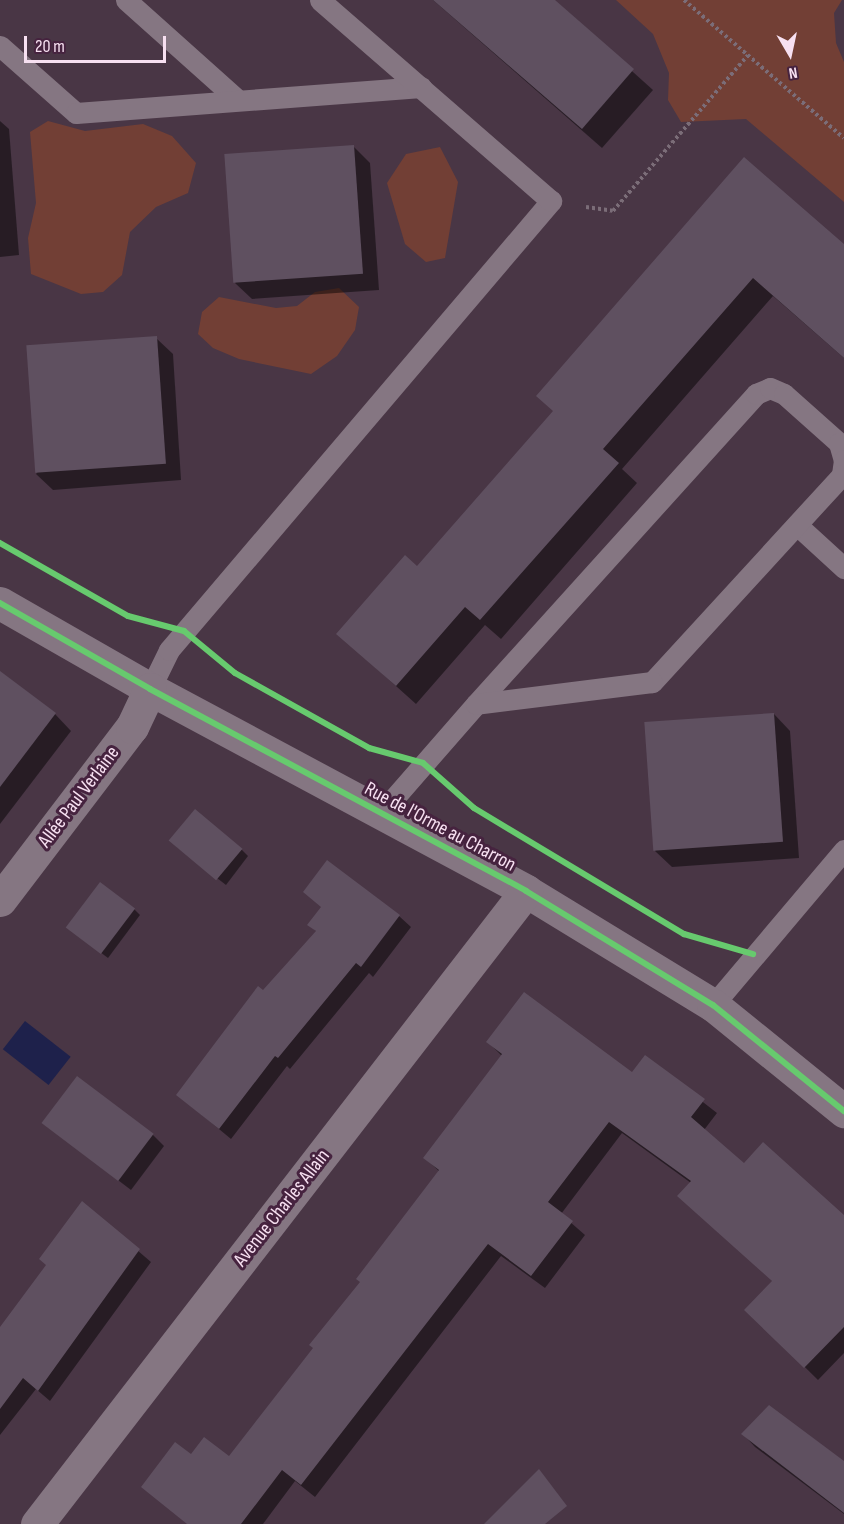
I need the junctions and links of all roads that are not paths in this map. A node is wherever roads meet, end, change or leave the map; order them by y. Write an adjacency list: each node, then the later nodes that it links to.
1 (126, 0): 5 (lane)
2 (320, 0): 4 (lane)
3 (0, 46): 5 (lane)
4 (421, 87): 5 (lane); 9 (lane)
5 (238, 100)
6 (797, 525): 7 (lane); 10 (lane); 10 (lane)
7 (844, 568)
8 (0, 603): 9 (street, Rue de l'Orme au Charron)
9 (150, 689): 11 (street, Rue de l'Orme au Charron); 14 (street, Allée Paul Verlaine)
10 (476, 704): 11 (lane)
11 (381, 813): 13 (street, Rue de l'Orme au Charron)
12 (844, 850): 15 (lane)
13 (526, 891): 15 (street, Rue de l'Orme au Charron); 17 (street, Avenue Charles Allain)
14 (0, 900)
15 (713, 1005): 16 (street, Rue de l'Orme au Charron)
16 (844, 1111)
17 (37, 1524)

